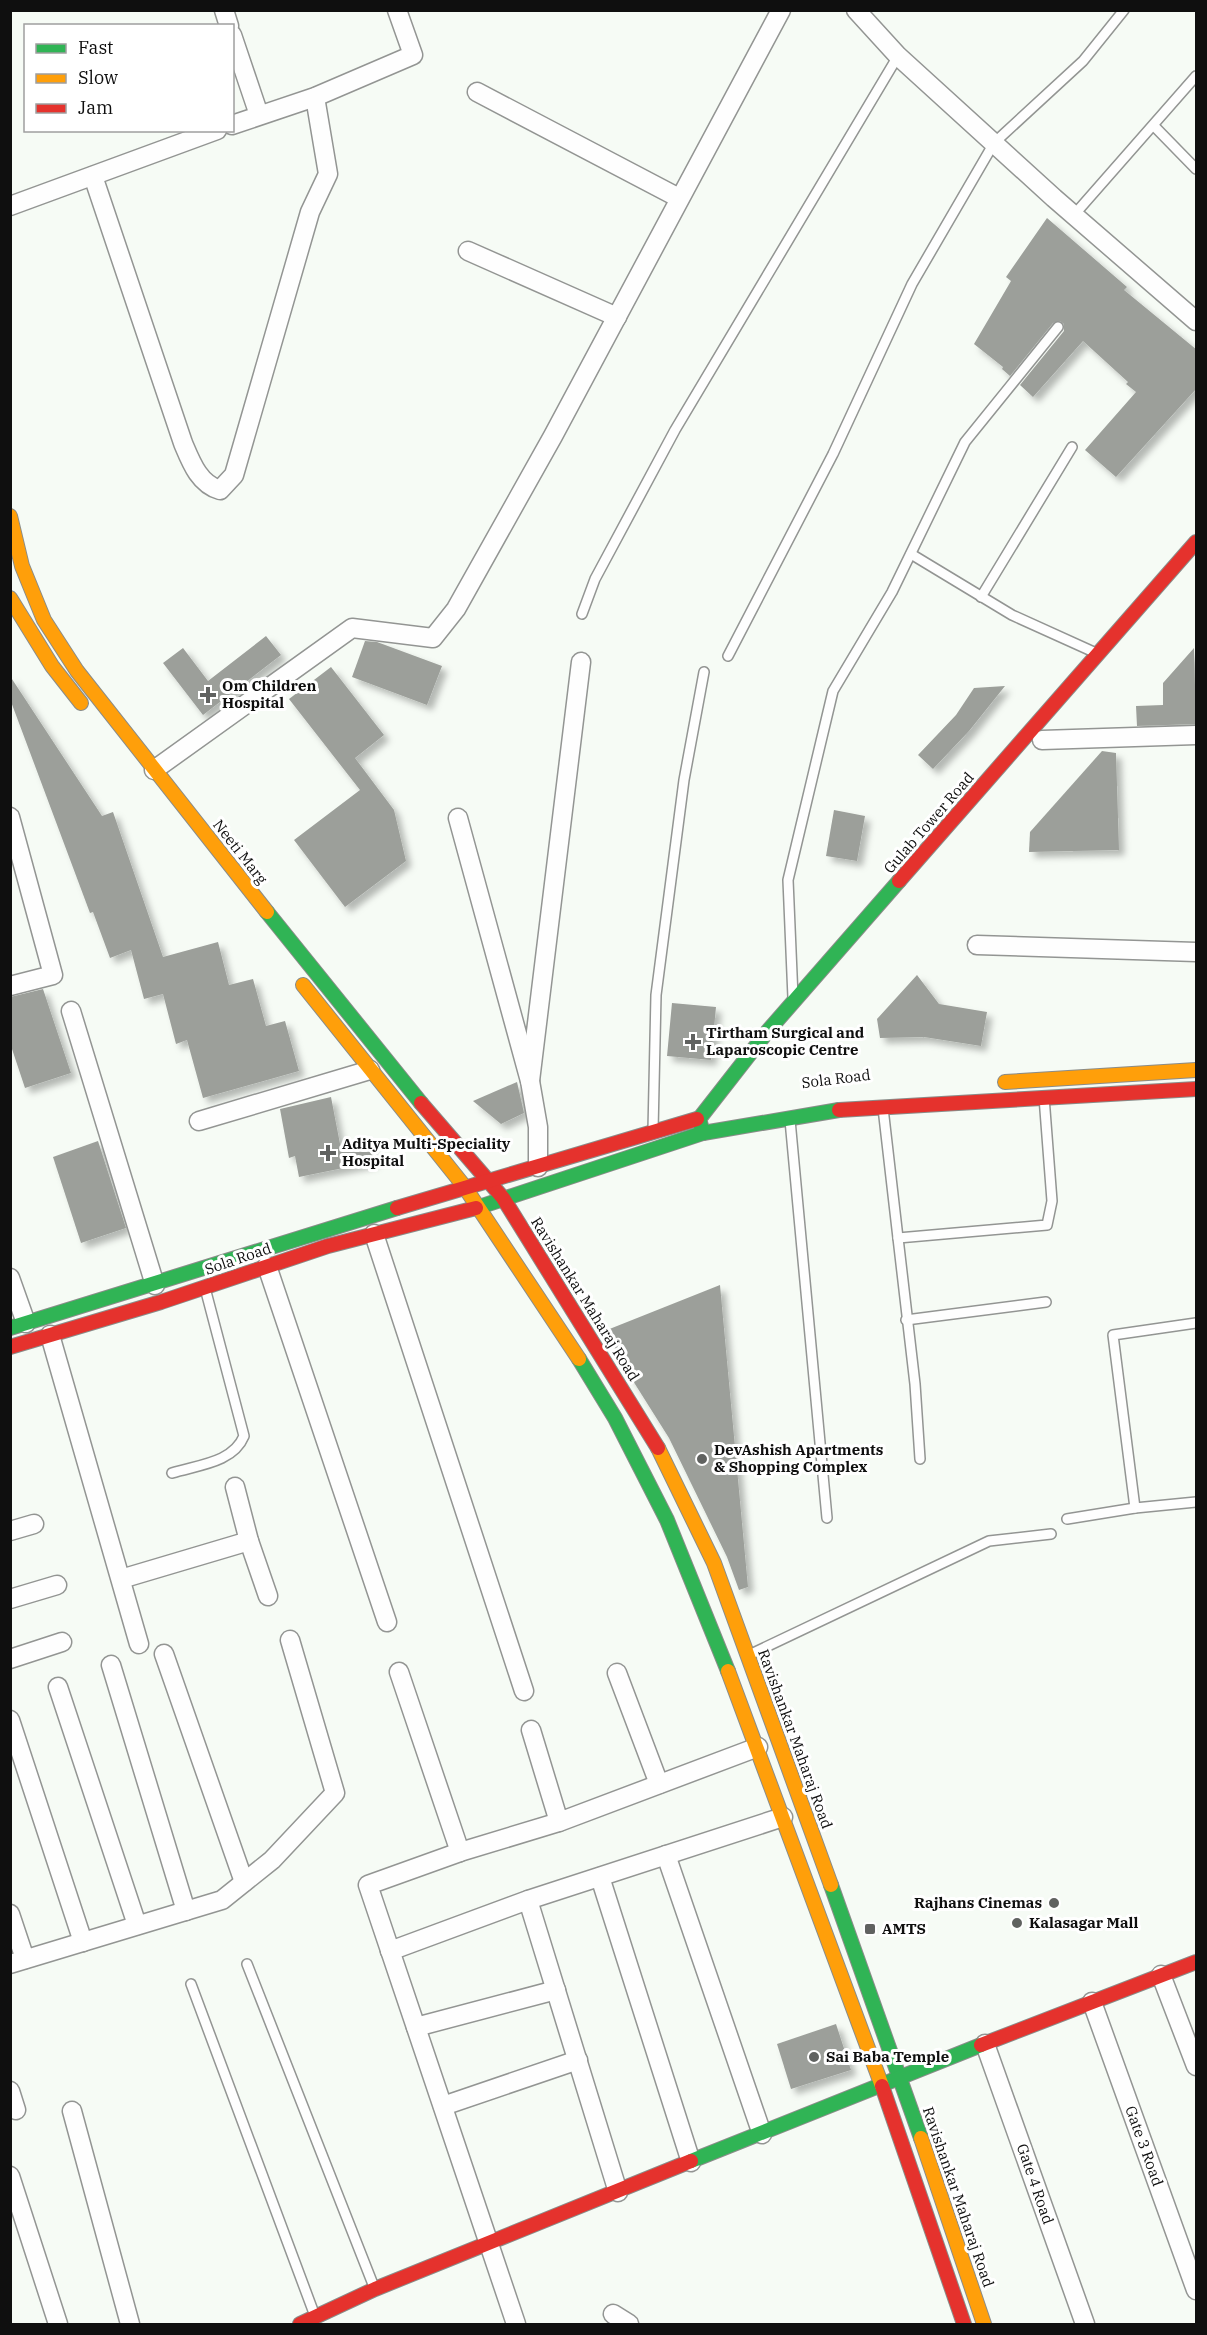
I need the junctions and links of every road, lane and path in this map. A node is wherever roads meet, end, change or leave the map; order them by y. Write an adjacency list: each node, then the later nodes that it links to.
1 (397, 10): 9 (street)
2 (781, 10): 17 (street)
3 (856, 10): 6 (street)
4 (1124, 10): 14 (lane)
5 (234, 41): 10 (street)
6 (898, 56): 14 (street); 30 (lane)
7 (1197, 76): 12 (lane)
8 (477, 92): 17 (street)
9 (315, 97): 10 (street); 16 (street)
10 (260, 115): 11 (street)
11 (234, 124)
12 (1154, 126): 15 (lane); 19 (lane)
13 (212, 132): 16 (street)
14 (994, 143): 19 (street); 32 (lane)
15 (1197, 169)
16 (93, 176): 18 (street)
17 (679, 198): 21 (street)
18 (10, 206)
19 (1074, 215): 22 (street)
20 (468, 251): 21 (street)
21 (617, 317): 39 (street)
22 (1197, 321)
23 (1058, 327): 27 (lane)
24 (1072, 447): 28 (lane)
25 (10, 516): 39 (main road, Neeti Marg)
26 (1197, 542): 31 (main road, Gulab Tower Road)
27 (911, 554): 28 (lane); 47 (lane)
28 (981, 597): 31 (lane)
29 (10, 598): 35 (main road)
30 (582, 614)
31 (1098, 654): 47 (main road, Gulab Tower Road)
32 (728, 656)
33 (581, 662): 52 (street)
34 (704, 672): 62 (lane)
35 (88, 712)
36 (1057, 723): 38 (main road)
37 (1197, 735): 38 (street)
38 (1038, 745)
39 (154, 770): 65 (main road, Neeti Marg)
40 (10, 817): 42 (street)
41 (458, 818): 52 (street)
42 (18, 874): 46 (street)
43 (977, 945): 44 (street)
44 (1197, 952)
45 (297, 978): 50 (main road)
46 (10, 986)
47 (793, 1003): 58 (main road, Gulab Tower Road)
48 (71, 1011): 73 (street)
49 (778, 1041): 57 (main road)
50 (370, 1070): 60 (street); 66 (main road)
51 (1197, 1071): 53 (main road)
52 (530, 1081): 64 (street)
53 (985, 1083)
54 (1197, 1089): 55 (main road, Sola Road)
55 (1044, 1096): 56 (main road, Sola Road); 70 (lane)
56 (882, 1106): 59 (main road, Sola Road); 70 (lane)
57 (719, 1113): 58 (main road); 61 (main road)
58 (699, 1119): 62 (main road); 63 (main road)
59 (790, 1119): 61 (main road, Sola Road); 86 (lane)
60 (199, 1121)
61 (725, 1129): 63 (main road, Sola Road)
62 (653, 1131): 64 (main road)
63 (703, 1133): 67 (main road, Sola Road)
64 (538, 1167): 65 (main road)
65 (490, 1181): 66 (main road, Sola Road); 67 (main road, Neeti Marg)
66 (464, 1186): 68 (main road); 73 (main road, Sola Road)
67 (503, 1198): 68 (main road, Sola Road); 101 (main road, Ravishankar Maharaj Road)
68 (477, 1208): 69 (main road, Sola Road); 110 (main road)
69 (374, 1234): 71 (main road, Sola Road); 107 (street)
70 (898, 1238): 76 (lane)
71 (267, 1266): 74 (main road, Sola Road); 96 (street)
72 (10, 1278): 78 (street)
73 (155, 1285): 78 (main road, Sola Road)
74 (205, 1287): 79 (main road, Sola Road); 82 (lane)
75 (1046, 1302): 76 (lane)
76 (906, 1320): 81 (lane)
77 (1197, 1323): 85 (lane)
78 (18, 1325)
79 (50, 1335): 80 (main road, Sola Road); 92 (street)
80 (10, 1347)
81 (920, 1459)
82 (172, 1473)
83 (235, 1487): 91 (street)
84 (1197, 1502): 85 (lane)
85 (1135, 1508): 87 (lane)
86 (827, 1518)
87 (1067, 1519)
88 (34, 1524): 89 (street)
89 (10, 1531)
90 (1051, 1534): 101 (lane)
91 (249, 1541): 92 (street); 94 (street)
92 (121, 1579): 99 (street)
93 (57, 1585): 95 (street)
94 (268, 1596)
95 (10, 1599)
96 (387, 1622)
97 (291, 1640): 117 (street)
98 (62, 1642): 102 (street)
99 (139, 1644)
100 (165, 1654): 117 (street)
101 (748, 1655): 135 (main road, Ravishankar Maharaj Road)
102 (10, 1659)
103 (111, 1665): 119 (street)
104 (399, 1672): 114 (street)
105 (617, 1672): 111 (street)
106 (58, 1688): 121 (street)
107 (524, 1691)
108 (10, 1720): 122 (street)
109 (531, 1730): 113 (street)
110 (758, 1748): 111 (street); 112 (main road)
111 (659, 1784): 113 (street)
112 (783, 1817): 115 (street); 136 (main road)
113 (559, 1821): 114 (street)
114 (460, 1852): 123 (street)
115 (666, 1855): 116 (street); 141 (street)
116 (600, 1877): 118 (street); 142 (street)
117 (244, 1882): 119 (street)
118 (528, 1900): 123 (street); 129 (street)
119 (186, 1911): 121 (street)
120 (10, 1914): 124 (street)
121 (137, 1925): 122 (street)
122 (83, 1942): 124 (street)
123 (390, 1951): 131 (street)
124 (18, 1961)
125 (1197, 1962): 127 (main road)
126 (247, 1964): 146 (lane)
127 (1161, 1975): 130 (main road); 134 (street)
128 (191, 1984): 149 (lane)
129 (556, 1990): 131 (street); 133 (street)
130 (1092, 2002): 132 (main road); 147 (street, Gate 3 Road)
131 (416, 2027): 138 (street)
132 (985, 2044): 135 (main road); 157 (street, Gate 4 Road)
133 (578, 2060): 138 (street); 144 (street)
134 (1197, 2066)
135 (900, 2077): 136 (main road); 156 (main road, Ravishankar Maharaj Road)
136 (881, 2084): 141 (main road); 150 (main road)
137 (10, 2091): 139 (street)
138 (443, 2106): 145 (street)
139 (16, 2110)
140 (72, 2111): 152 (street)
141 (762, 2134): 142 (main road)
142 (691, 2162): 144 (main road)
143 (10, 2176): 151 (street)
144 (618, 2192): 145 (main road)
145 (490, 2243): 146 (main road); 154 (street)
146 (375, 2289): 149 (main road)
147 (1197, 2290)
148 (613, 2314): 155 (street)
149 (315, 2316): 153 (main road)
150 (958, 2320)
151 (58, 2325)
152 (130, 2325)
153 (300, 2325)
154 (516, 2325)
155 (629, 2325)
156 (984, 2325)
157 (1085, 2325)

